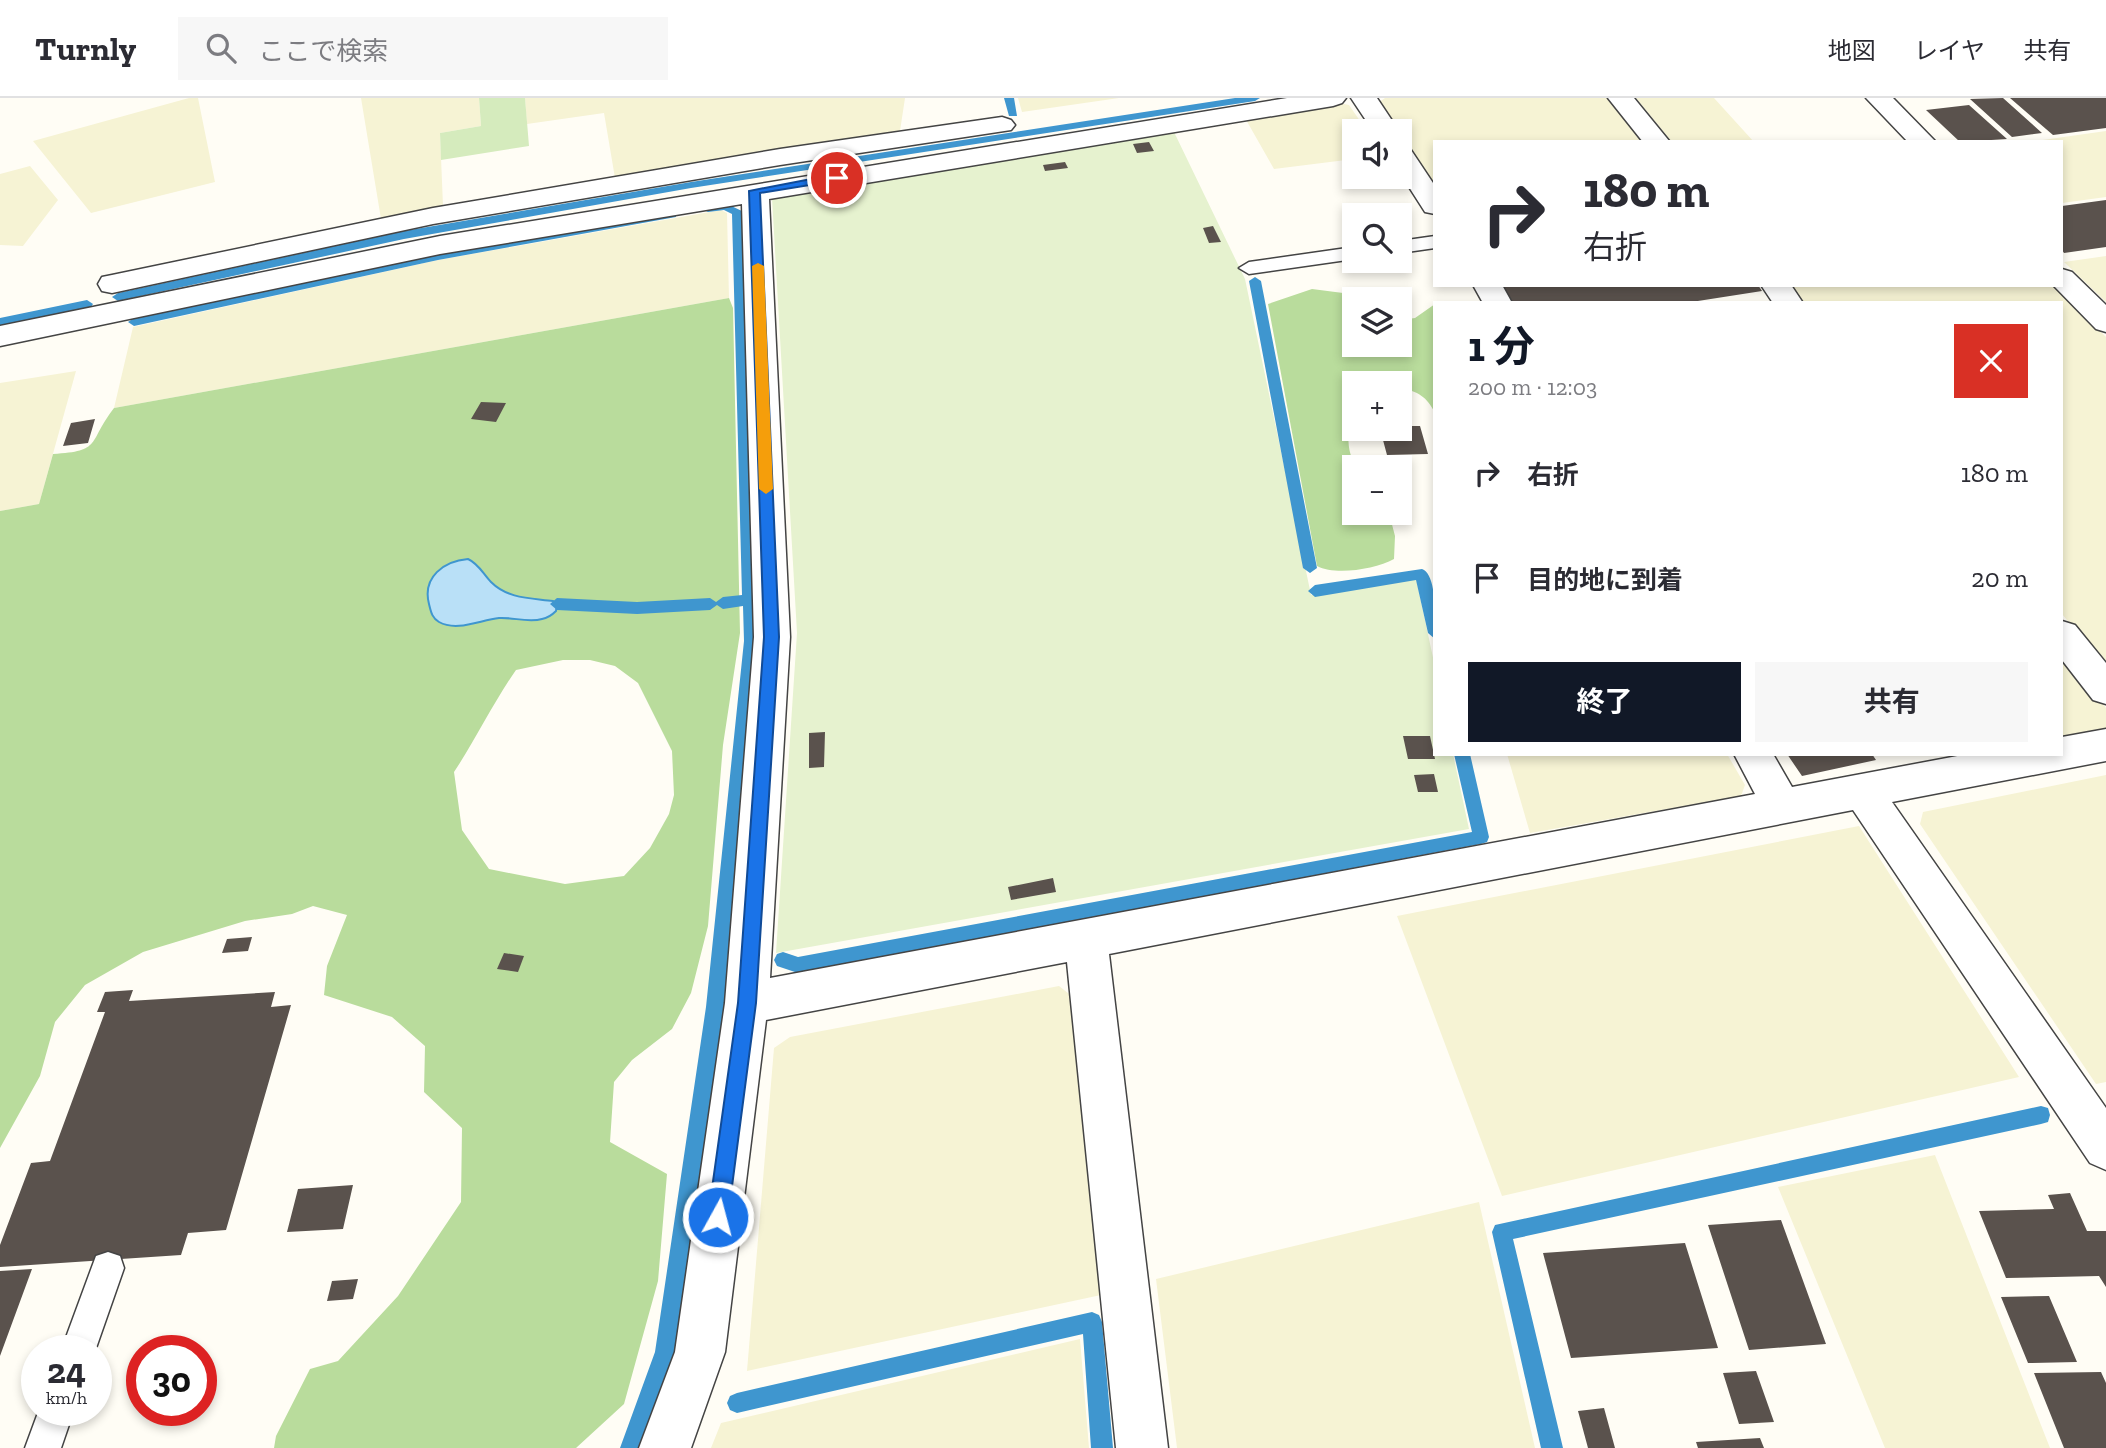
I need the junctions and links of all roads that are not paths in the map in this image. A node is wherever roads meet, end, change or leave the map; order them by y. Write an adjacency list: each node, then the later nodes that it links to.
1 (1181, 98): 6 (street)
2 (1333, 98): 12 (street)
3 (1364, 98): 7 (street)
4 (1621, 98): 9 (street)
5 (1879, 98): 10 (street)
6 (1112, 108)
7 (1378, 119)
8 (1029, 121): 20 (street)
9 (1655, 140)
10 (1921, 140)
11 (1412, 171): 13 (street)
12 (755, 191): 20 (street); 34 (street)
13 (1433, 203)
14 (1433, 242): 15 (lane)
15 (1412, 245)
16 (1342, 255): 17 (lane)
17 (1249, 268)
18 (2063, 279): 23 (street)
19 (1777, 287): 21 (street)
20 (110, 290): 22 (street); 24 (street)
21 (1787, 301)
22 (0, 310)
23 (2106, 322)
24 (0, 336)
25 (2063, 636): 26 (street)
26 (2106, 689)
27 (2106, 745): 28 (street)
28 (2063, 753)
29 (1754, 756): 32 (street)
30 (2046, 756): 31 (street)
31 (1862, 791): 32 (street); 35 (street)
32 (1782, 806): 33 (street)
33 (1086, 939): 34 (street); 41 (street)
34 (747, 1003): 40 (street)
35 (2106, 1147)
36 (108, 1268): 37 (lane)
37 (84, 1335)
38 (51, 1426): 39 (lane)
39 (43, 1448)
40 (665, 1448)
41 (1142, 1448)

